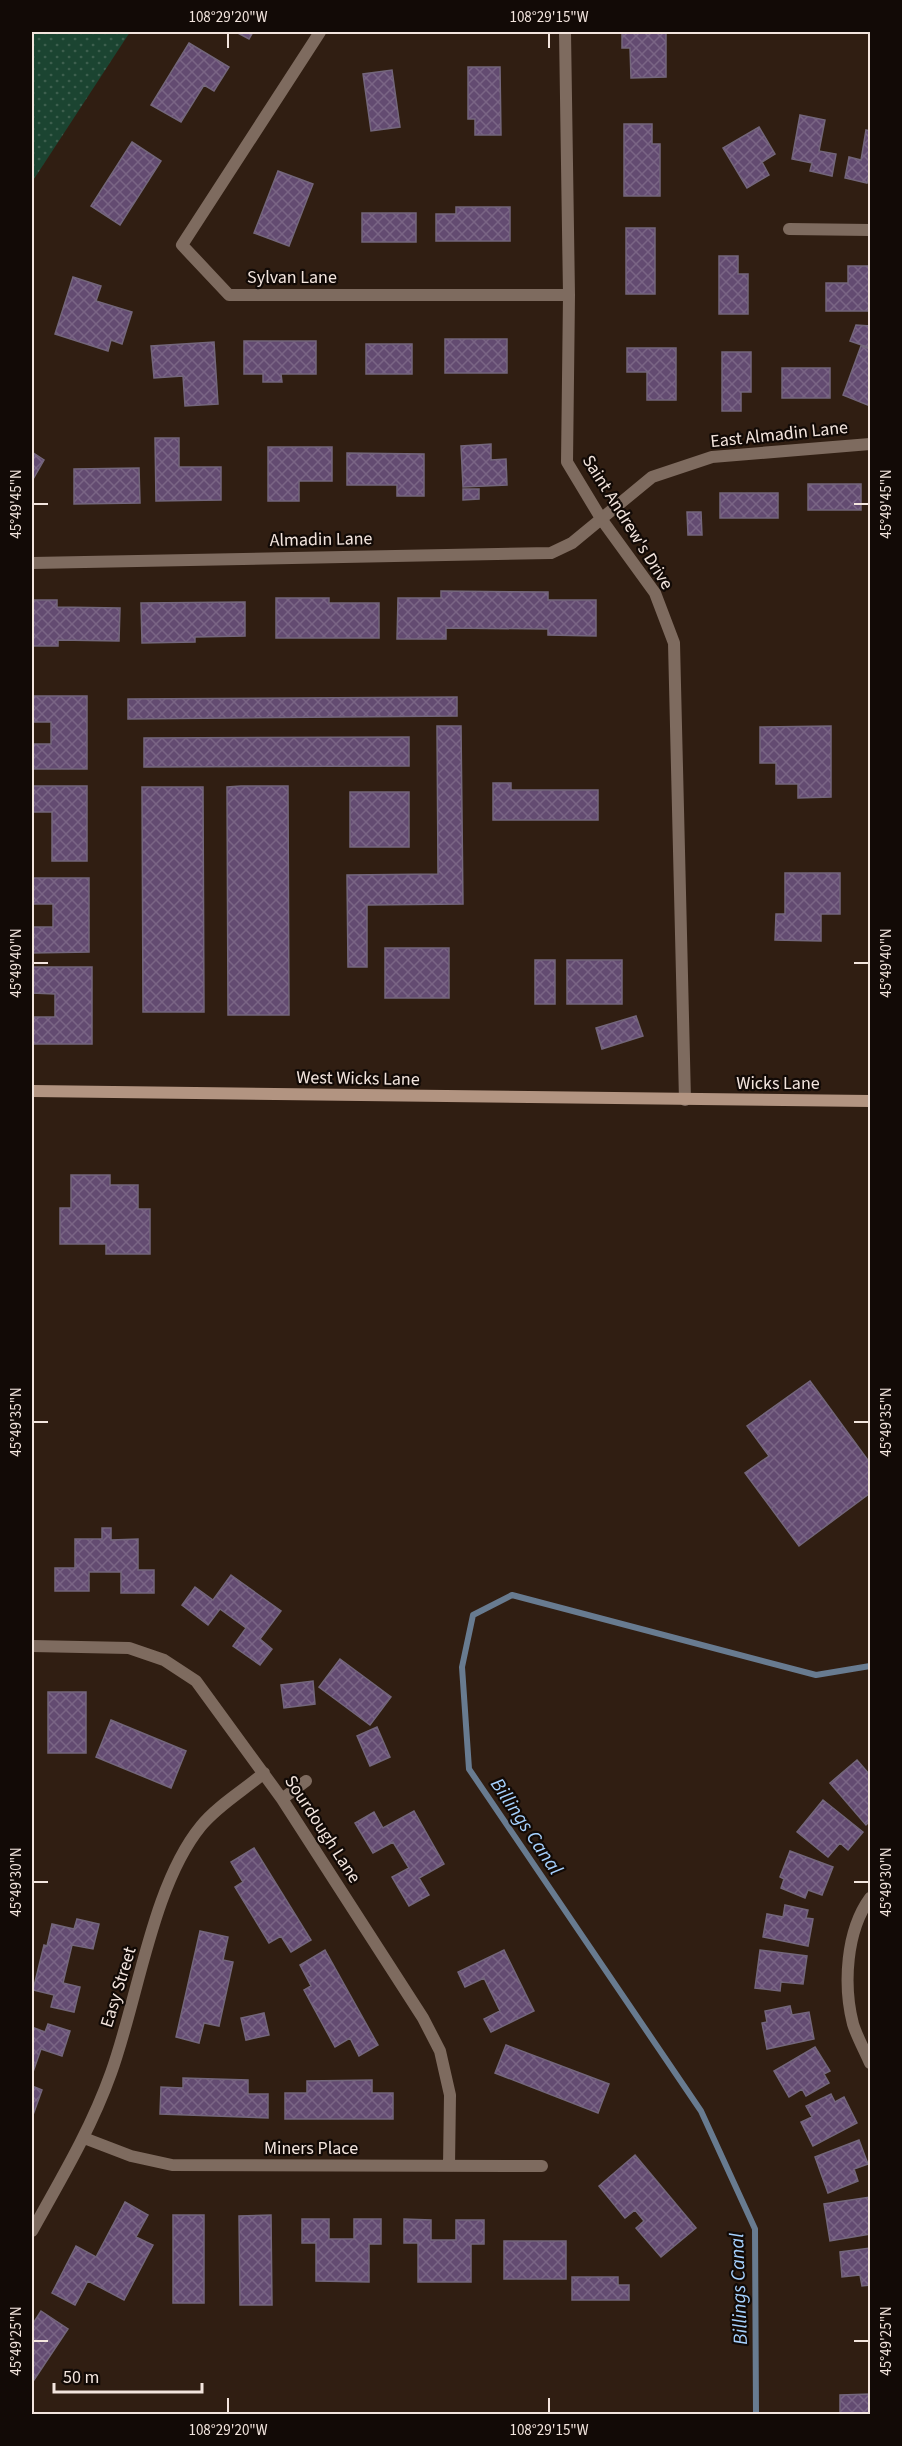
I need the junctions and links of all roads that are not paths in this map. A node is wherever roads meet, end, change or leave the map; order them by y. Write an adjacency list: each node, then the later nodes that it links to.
1 (320, 32): 5 (street, Sylvan Lane)
2 (565, 32): 5 (street, Saint Andrew's Drive)
3 (789, 229): 4 (street)
4 (870, 230)
5 (569, 295): 7 (street, Saint Andrew's Drive)
6 (870, 444): 7 (street, East Almadin Lane)
7 (602, 520): 8 (street, Almadin Lane); 10 (street, Saint Andrew's Drive)
8 (32, 562)
9 (32, 1091): 10 (main road, West Wicks Lane)
10 (685, 1101): 11 (main road, Wicks Lane)
11 (870, 1101)
12 (32, 1646): 13 (street, Sourdough Lane)
13 (264, 1773): 15 (street, Sourdough Lane); 18 (street, Easy Street)
14 (306, 1781): 15 (street)
15 (282, 1799): 19 (street, Sourdough Lane)
16 (870, 1898): 17 (street)
17 (870, 2063)
18 (84, 2138): 19 (street, Miners Place); 21 (street, Easy Street)
19 (449, 2166): 20 (street, Miners Place)
20 (542, 2166)
21 (32, 2231)

